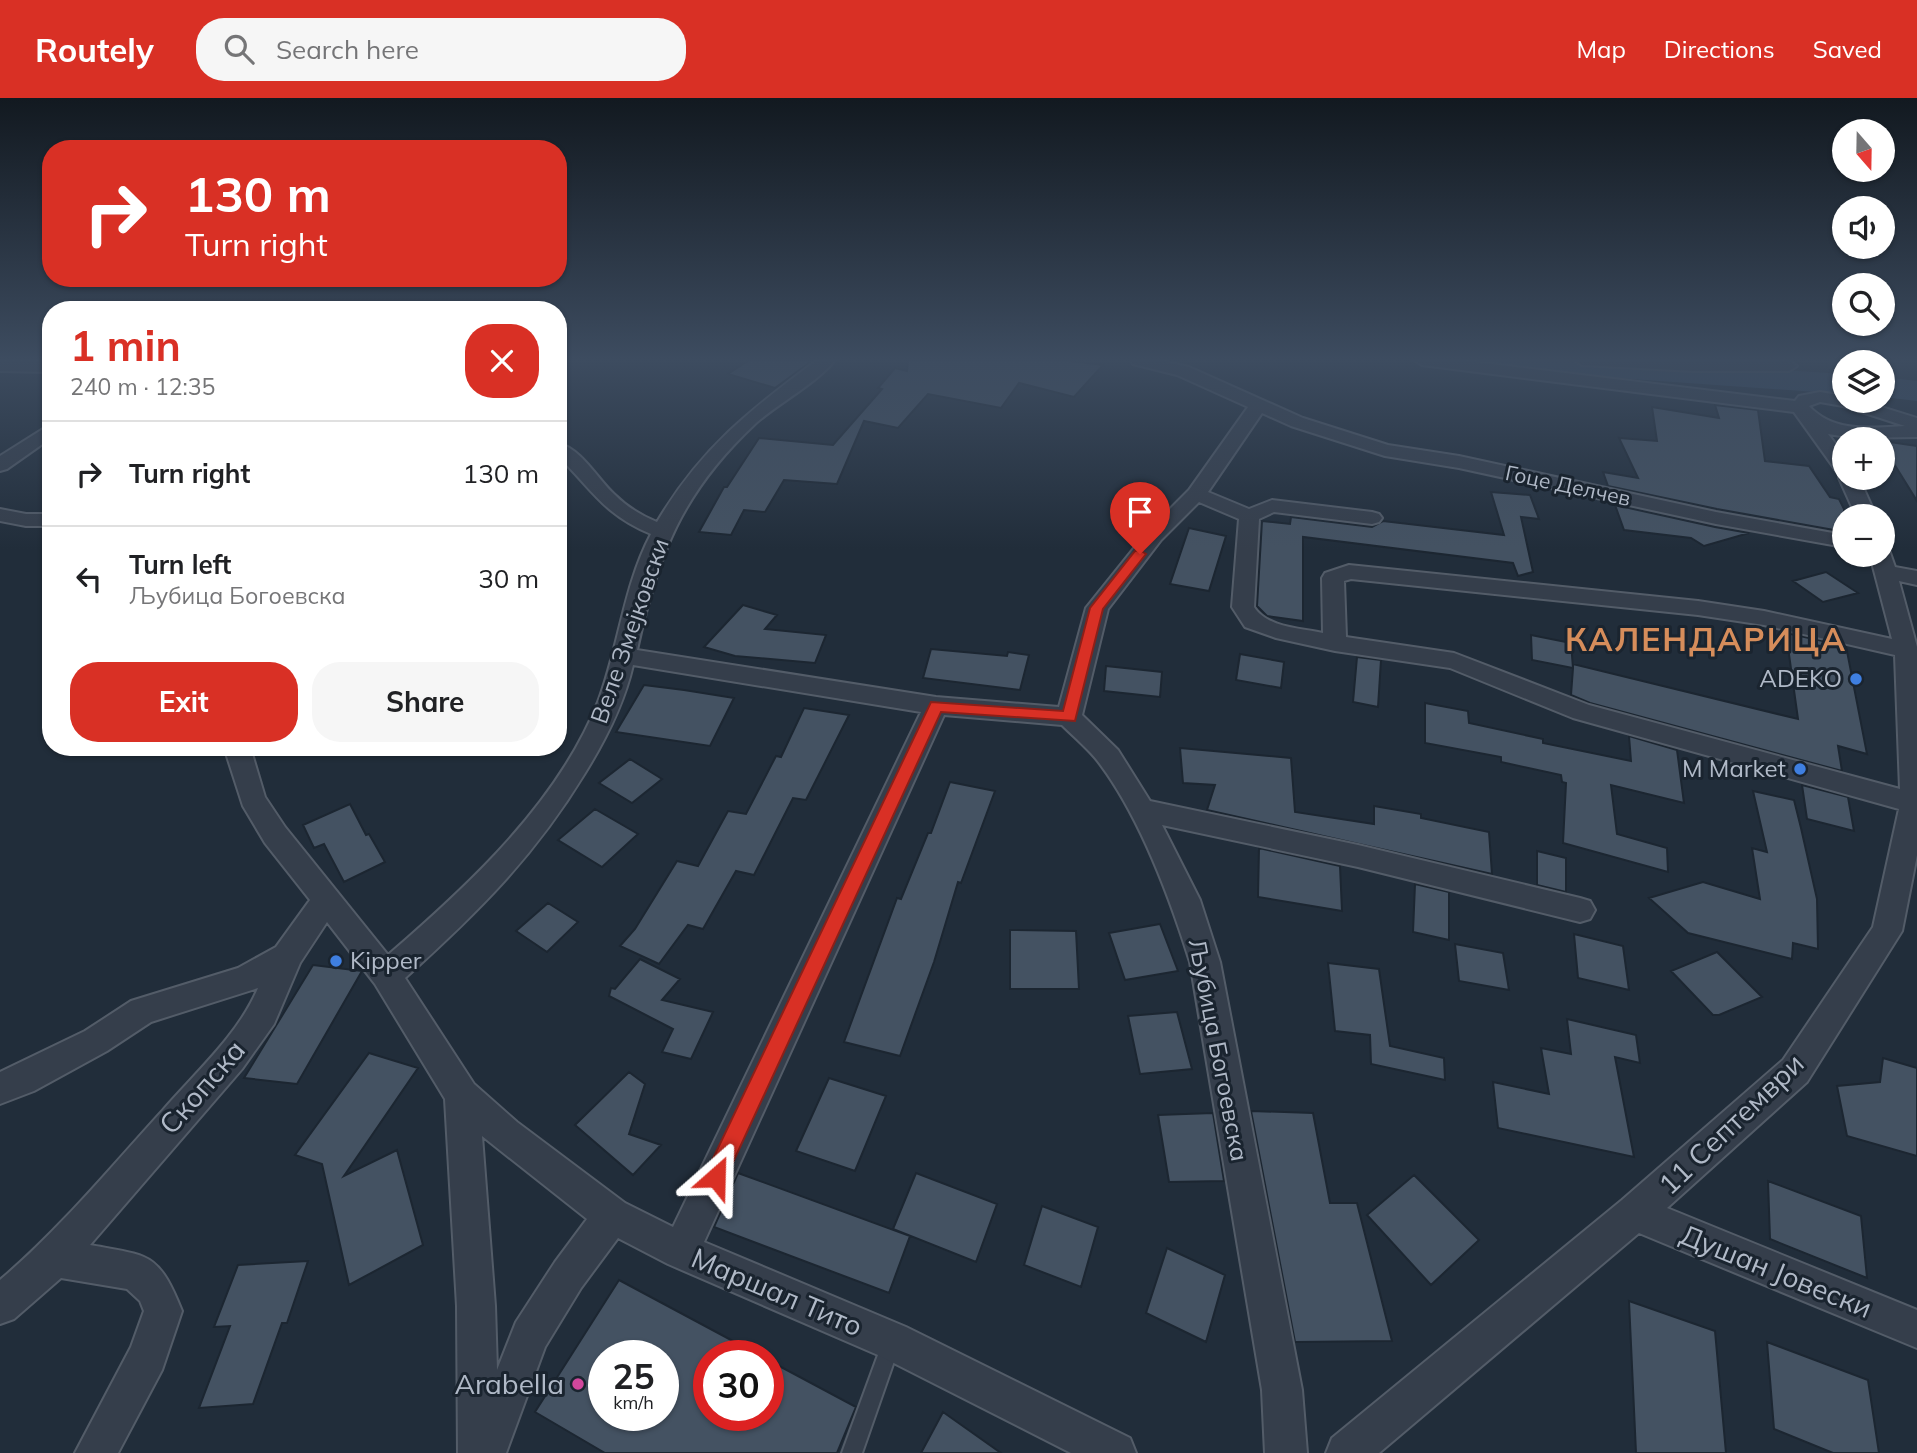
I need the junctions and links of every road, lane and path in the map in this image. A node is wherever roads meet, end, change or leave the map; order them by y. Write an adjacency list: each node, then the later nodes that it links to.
1 (747, 423): 16 (street, Веле Змејковски)
2 (1246, 423): 11 (street)
3 (1301, 423): 17 (street, Гоце Делчев)
4 (1819, 423): 8 (street)
5 (1917, 431): 6 (street)
6 (1895, 433)
7 (42, 435): 10 (street)
8 (1832, 445)
9 (567, 453): 16 (street)
10 (0, 465)
11 (1196, 494): 13 (street); 25 (street)
12 (0, 515): 15 (street)
13 (1249, 516): 14 (street); 21 (street)
14 (1372, 518)
15 (42, 520)
16 (663, 533): 23 (street, Веле Змејковски)
17 (1832, 539)
18 (1883, 567): 22 (street, 11 Септември)
19 (1891, 567): 20 (street)
20 (1917, 578)
21 (1335, 643): 22 (street); 27 (street)
22 (1906, 650): 27 (street, 11 Септември)
23 (624, 656): 24 (street); 32 (street, Веле Змејковски)
24 (936, 706): 25 (street); 37 (street)
25 (1069, 717): 28 (street, Љубица Богоевска)
26 (240, 756): 29 (street, Маршал Тито)
27 (1915, 804): 35 (street, 11 Септември)
28 (1140, 810): 30 (street); 47 (street, Љубица Богоевска)
29 (326, 900): 31 (street, Скопска); 32 (street, Маршал Тито)
30 (1580, 910)
31 (287, 956): 33 (street); 38 (street, Скопска)
32 (386, 975): 34 (street, Маршал Тито)
33 (0, 1088)
34 (462, 1095): 36 (street, Маршал Тито); 43 (street, Маршал Тито)
35 (1635, 1213): 40 (street, Душан Јовески); 48 (street, 11 Септември)
36 (612, 1216): 37 (street, Маршал Тито); 44 (street)
37 (681, 1251): 41 (street, Маршал Тито)
38 (55, 1258): 39 (street, Скопска); 42 (street)
39 (0, 1305)
40 (1917, 1329)
41 (892, 1341): 45 (lane); 46 (street, Маршал Тито)
42 (96, 1453)
43 (479, 1453)
44 (485, 1453)
45 (852, 1453)
46 (1115, 1453)
47 (1286, 1453)
48 (1347, 1453)

